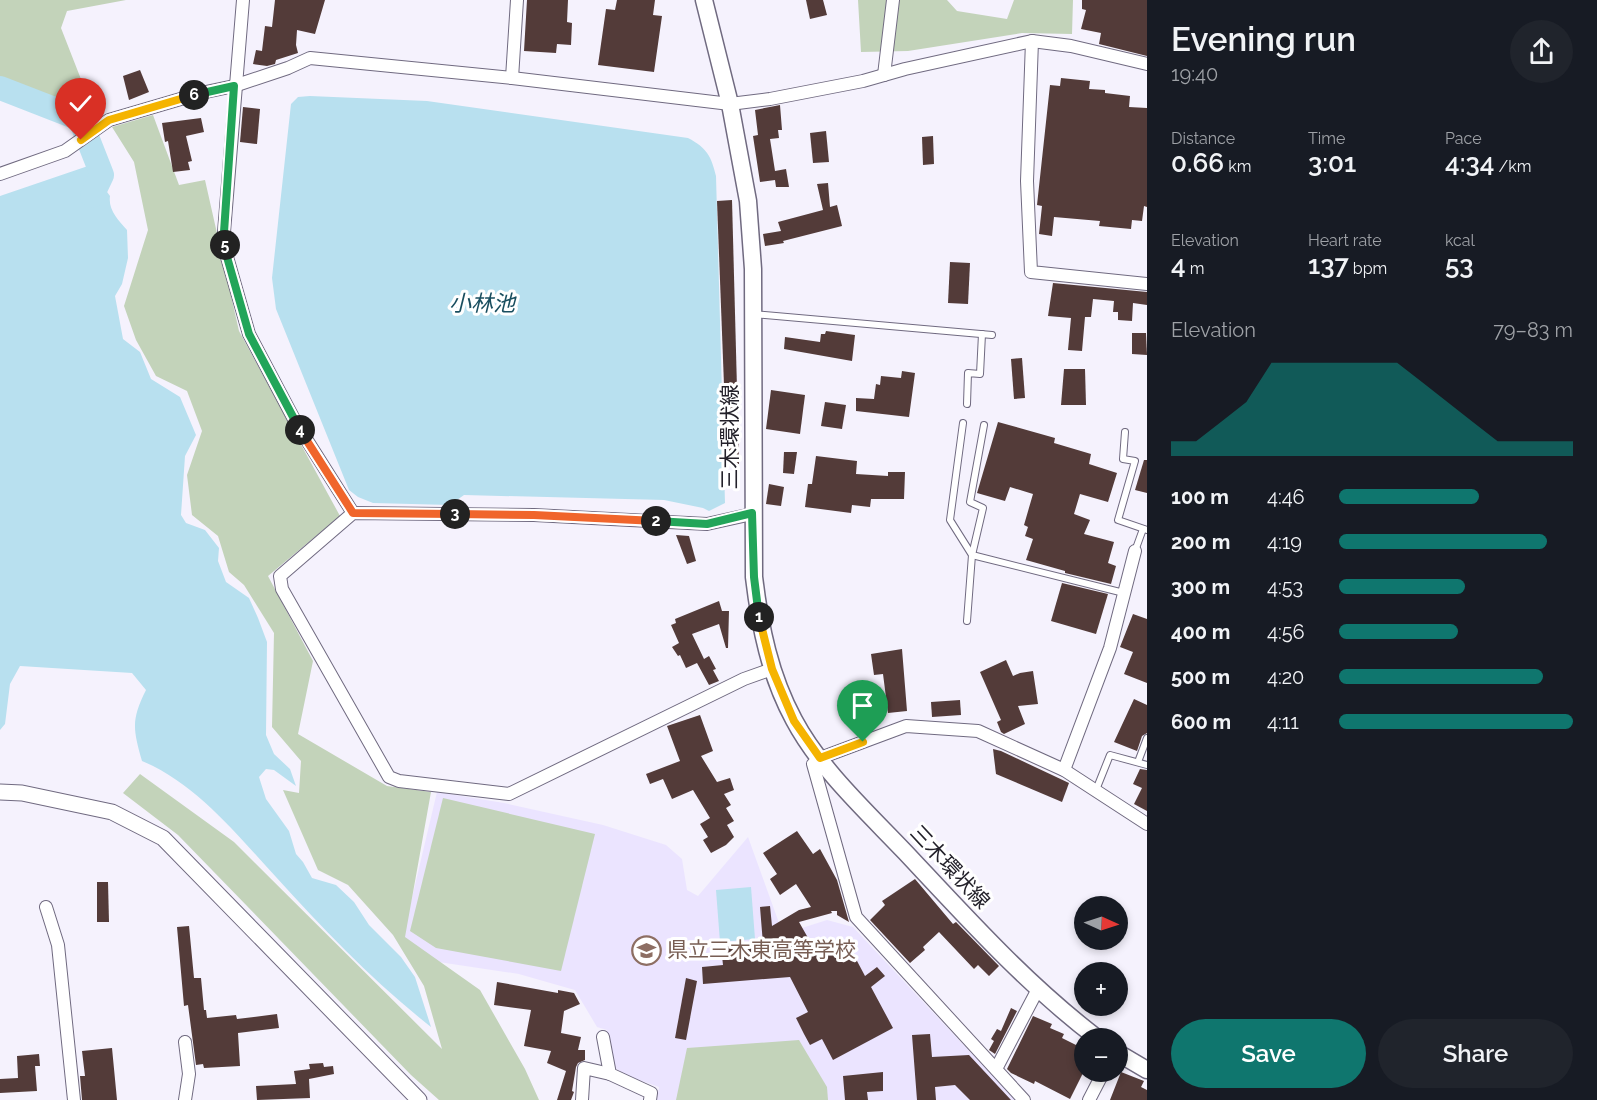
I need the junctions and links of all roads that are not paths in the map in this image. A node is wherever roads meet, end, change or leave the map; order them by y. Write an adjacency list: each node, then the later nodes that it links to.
1 (243, 0): 9 (street)
2 (517, 0): 8 (street)
3 (704, 0): 10 (main road, 三木環状線)
4 (892, 0): 7 (street)
5 (1032, 40): 6 (street); 7 (street); 12 (street)
6 (1147, 64)
7 (884, 75): 10 (street)
8 (512, 78): 9 (street); 10 (street)
9 (234, 86): 11 (street); 20 (street)
10 (730, 104): 13 (main road, 三木環状線)
11 (0, 174)
12 (1147, 284)
13 (753, 314): 14 (lane); 21 (main road, 三木環状線)
14 (982, 334): 15 (lane); 16 (lane)
15 (992, 335)
16 (967, 404)
17 (963, 423): 24 (lane)
18 (984, 425): 24 (lane)
19 (1125, 432): 22 (lane)
20 (353, 513): 21 (street); 27 (street)
21 (752, 513): 27 (main road, 三木環状線)
22 (1145, 529): 23 (lane)
23 (1135, 551): 25 (street)
24 (972, 555): 25 (lane); 26 (lane)
25 (1124, 593): 32 (street)
26 (967, 621)
27 (772, 669): 29 (main road, 三木環状線)
28 (1147, 738): 30 (lane)
29 (820, 758): 32 (street); 37 (main road, 三木環状線); 42 (street)
30 (1138, 762): 31 (lane); 33 (lane)
31 (1147, 765)
32 (1064, 770): 33 (street)
33 (1095, 790): 35 (street)
34 (0, 792): 48 (street)
35 (1147, 824)
36 (46, 907): 46 (street)
37 (1038, 989): 38 (main road, 三木環状線); 42 (street)
38 (1084, 1028)
39 (603, 1037): 44 (street)
40 (185, 1042): 47 (street)
41 (1128, 1059): 43 (main road)
42 (996, 1070): 51 (street)
43 (1147, 1070)
44 (610, 1074): 49 (street); 50 (street)
45 (1098, 1082): 52 (street)
46 (74, 1100)
47 (185, 1100)
48 (419, 1100)
49 (582, 1100)
50 (650, 1100)
51 (1024, 1100)
52 (1089, 1100)

